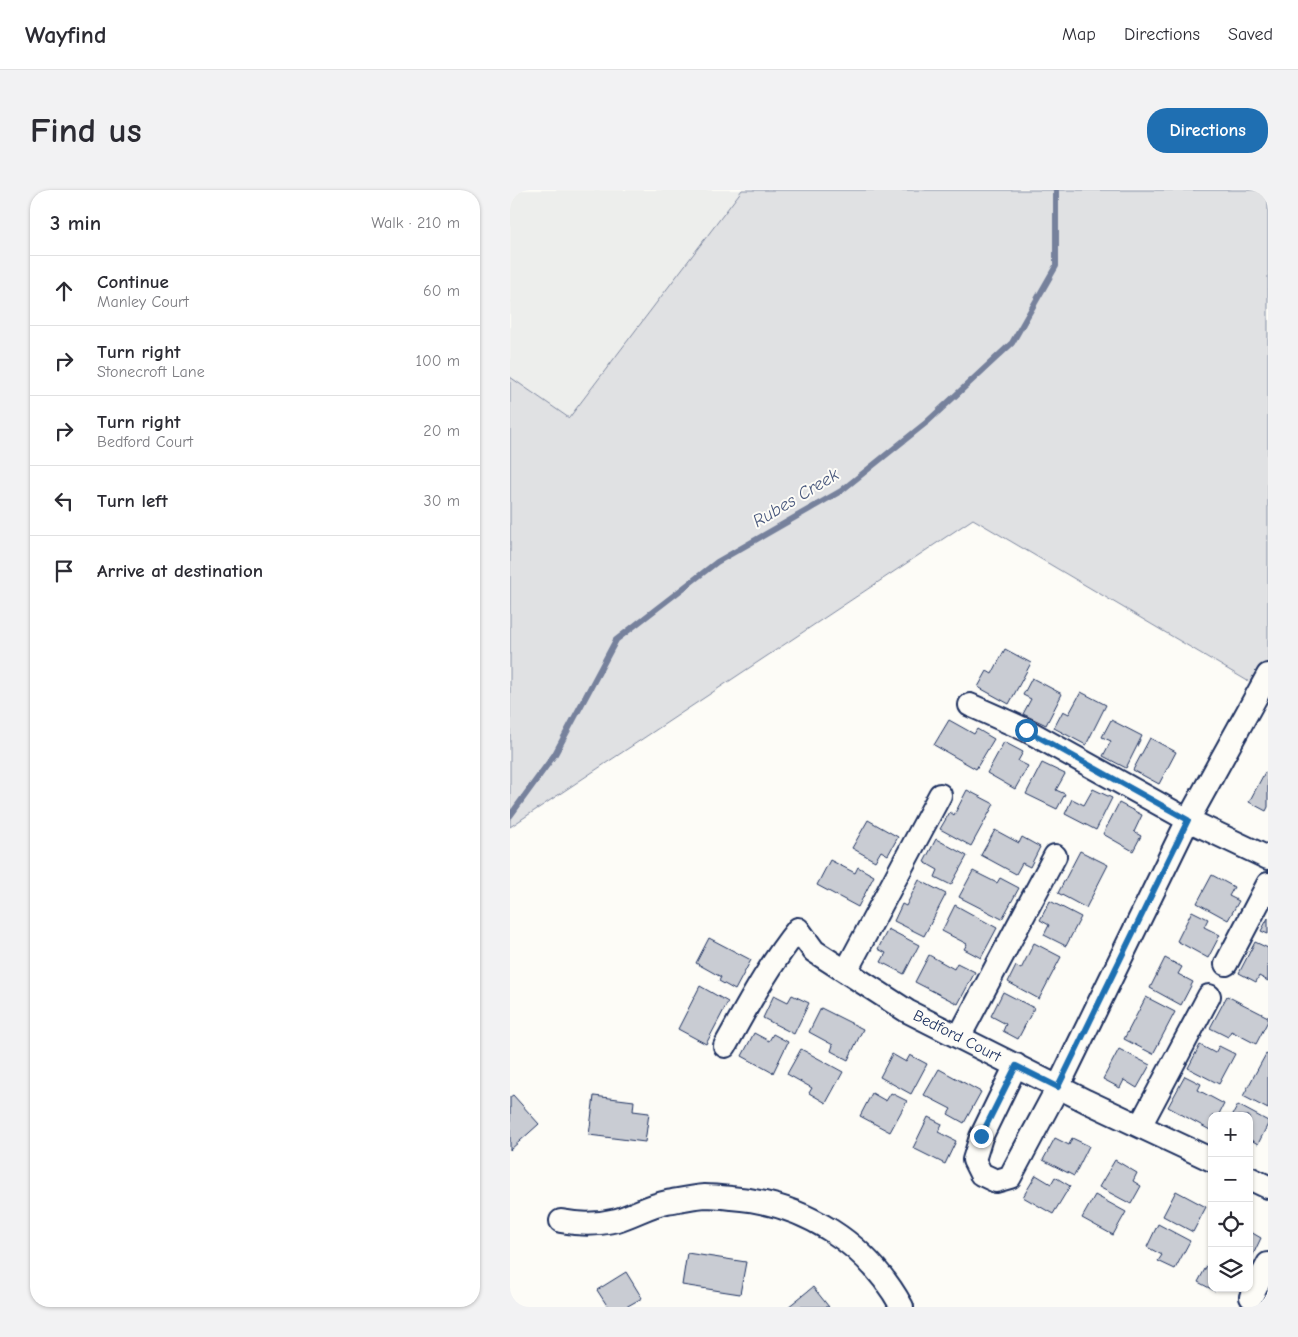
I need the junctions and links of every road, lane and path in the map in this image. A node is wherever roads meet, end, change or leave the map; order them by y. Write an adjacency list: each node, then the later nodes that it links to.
1 (1268, 674): 4 (street)
2 (970, 705): 4 (street)
3 (940, 795): 9 (street)
4 (1188, 820): 6 (street); 14 (street)
5 (1055, 856): 11 (street)
6 (1268, 858)
7 (1268, 884): 8 (street)
8 (1226, 964)
9 (846, 971): 11 (street, Bedford Court); 12 (street, Bedford Court)
10 (1209, 996): 15 (street)
11 (959, 1037): 13 (street, Bedford Court)
12 (725, 1046)
13 (1016, 1066): 14 (street, Bedford Court); 14 (street)
14 (1058, 1087): 15 (street, Bedford Court)
15 (1140, 1126): 16 (street, Bedford Court)
16 (1208, 1158)
17 (561, 1222): 20 (street)
18 (1268, 1264): 19 (street)
19 (1250, 1296)
20 (902, 1307)

